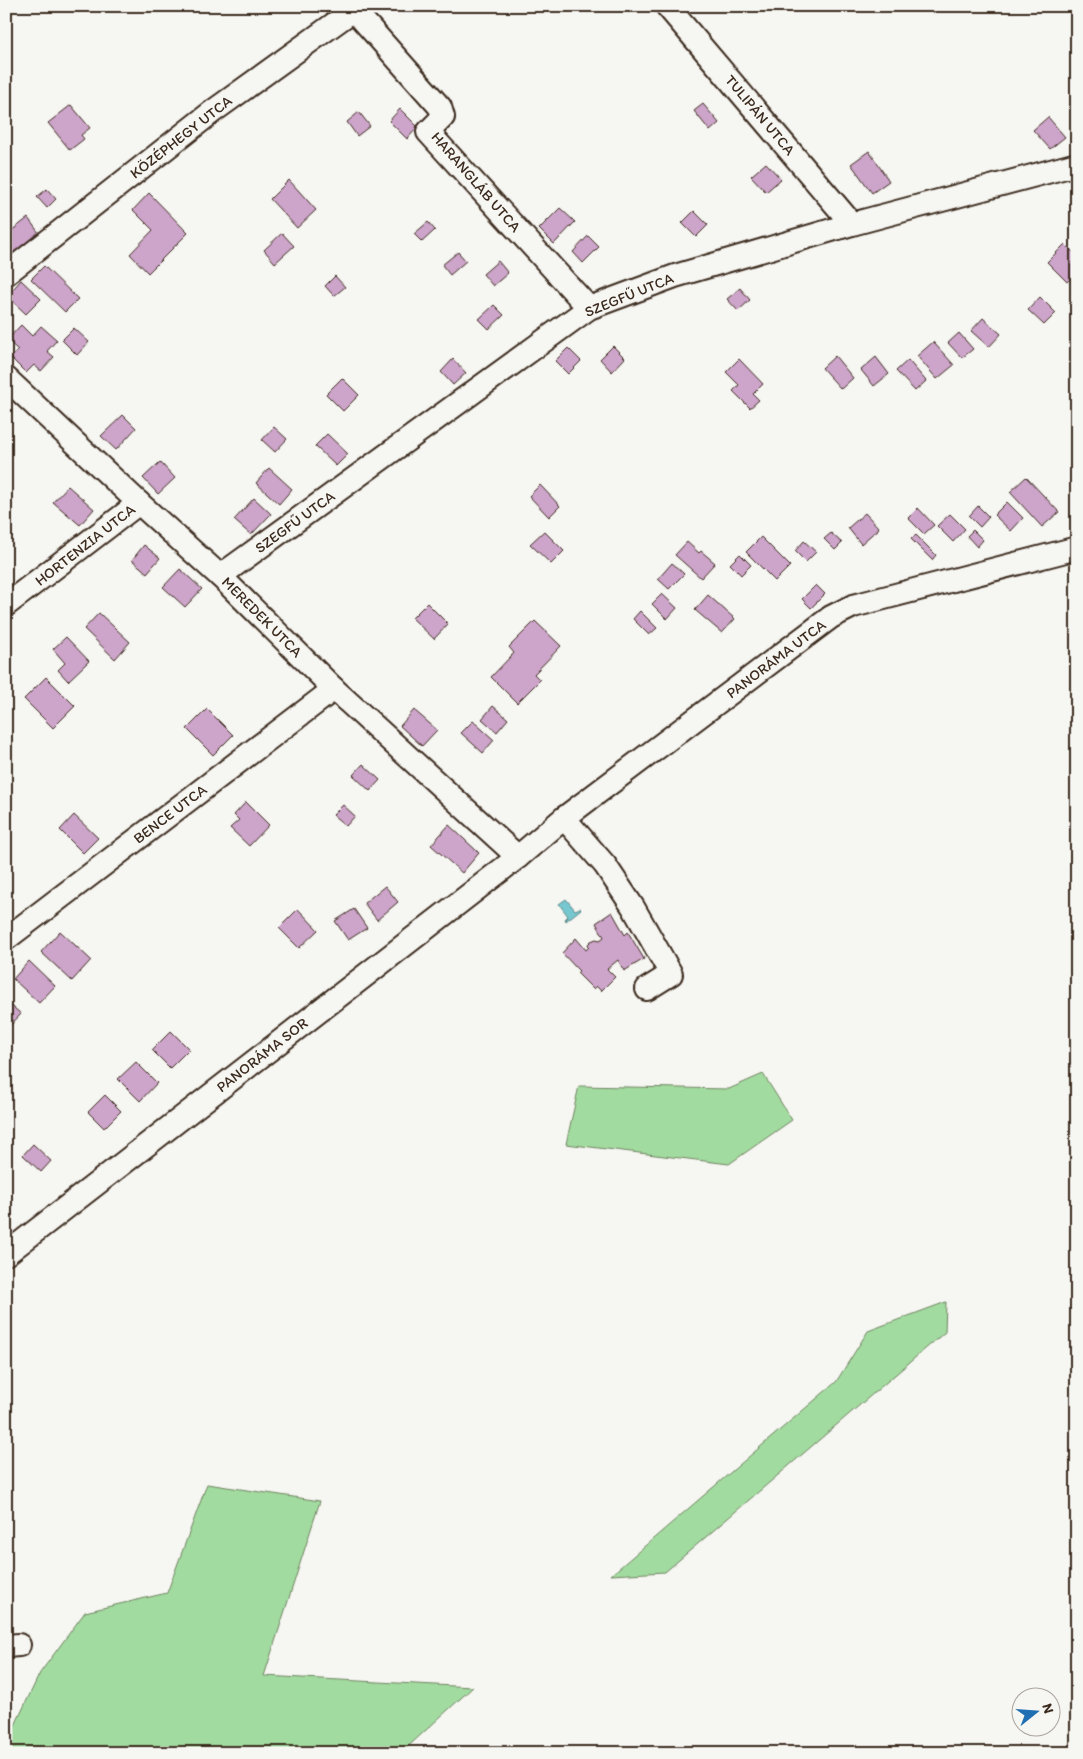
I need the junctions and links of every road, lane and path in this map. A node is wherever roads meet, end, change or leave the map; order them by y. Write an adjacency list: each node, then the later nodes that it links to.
1 (668, 6): 4 (street, TULIPÁN UTCA)
2 (356, 8): 5 (street, KÖZÉPHEGY UTCA); 6 (street, HARANGLÁB UTCA)
3 (1077, 164): 4 (street, SZEGFŰ UTCA)
4 (852, 224): 6 (street, SZEGFŰ UTCA)
5 (6, 274)
6 (589, 308): 10 (street, SZEGFŰ UTCA)
7 (6, 378): 8 (street, MEREDEK UTCA)
8 (140, 503): 10 (street, MEREDEK UTCA); 11 (street, HORTENZIA UTCA)
9 (1077, 548): 13 (street, PANORÁMA UTCA)
10 (220, 576): 12 (street, MEREDEK UTCA)
11 (6, 605)
12 (334, 689): 14 (street, MEREDEK UTCA); 15 (street, BENCE UTCA)
13 (564, 818): 14 (street, PANORÁMA UTCA); 16 (street)
14 (518, 856): 17 (street, PANORÁMA SOR)
15 (6, 939)
16 (647, 989)
17 (6, 1254)

